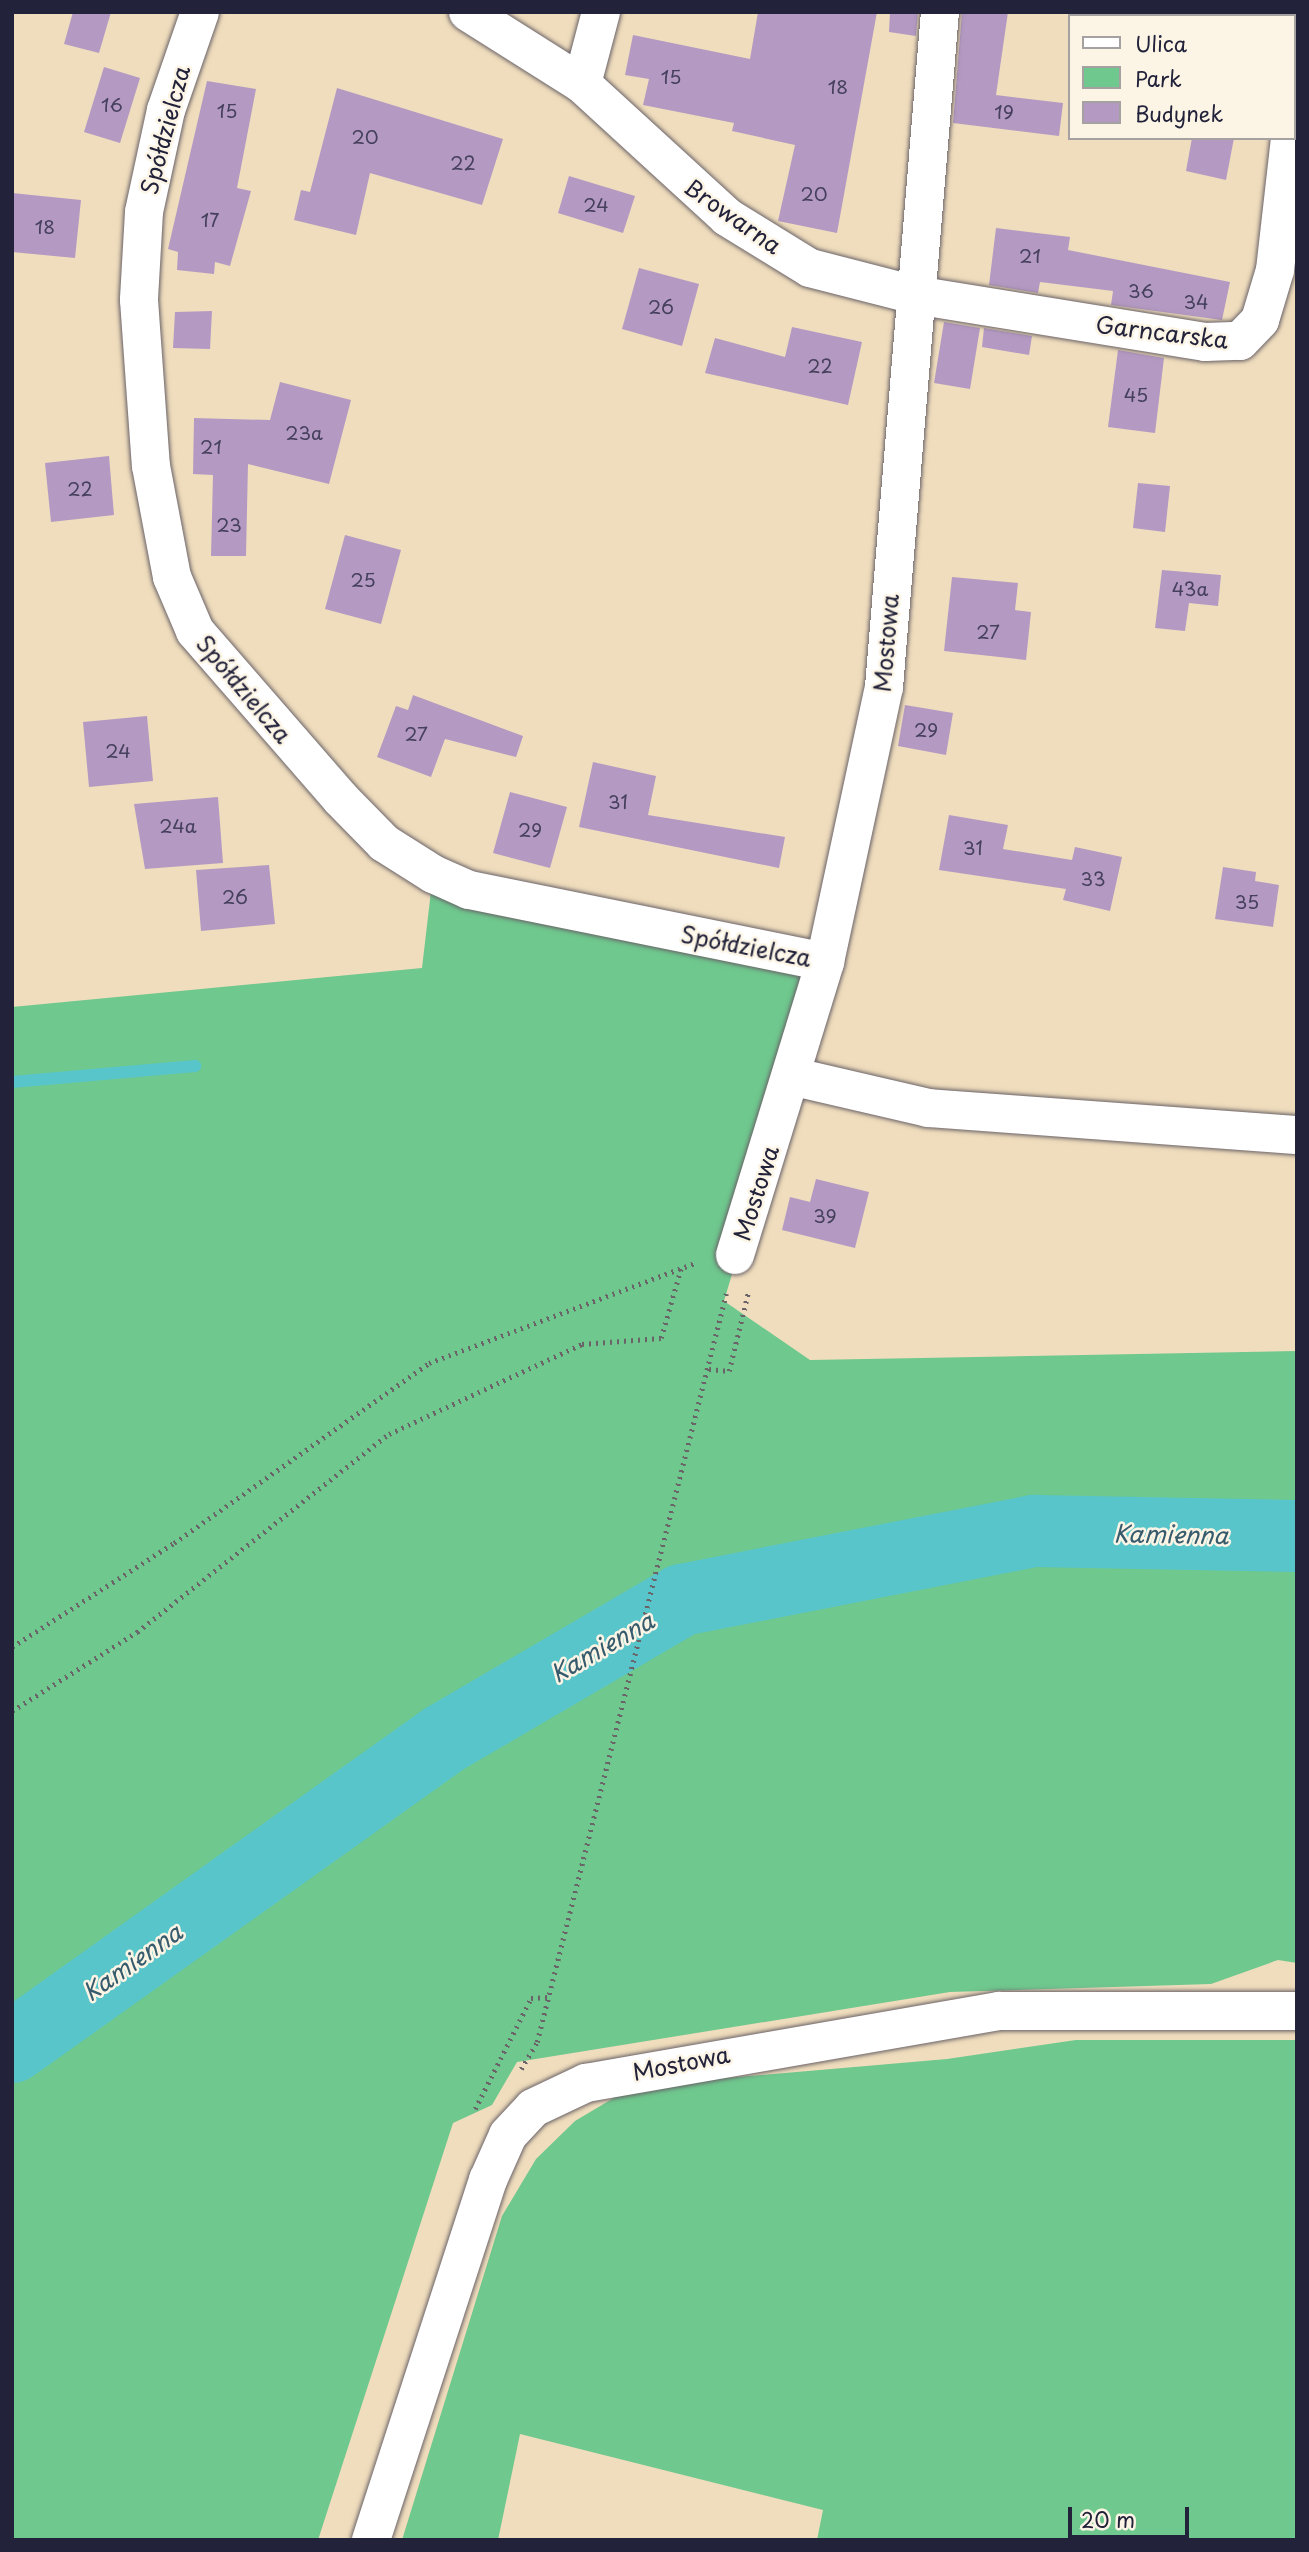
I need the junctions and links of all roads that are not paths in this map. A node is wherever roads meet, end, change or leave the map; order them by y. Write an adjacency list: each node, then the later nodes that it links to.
1 (200, 12): 8 (street, Spółdzielcza)
2 (468, 12): 5 (street, Browarna)
3 (601, 12): 5 (street)
4 (940, 12): 7 (street, Mostowa)
5 (582, 84): 7 (street, Browarna)
6 (1290, 140): 7 (street, Garncarska)
7 (915, 296): 8 (street, Mostowa)
8 (825, 962): 9 (street, Mostowa)
9 (795, 1077): 10 (street); 11 (street, Mostowa)
10 (1297, 1135)
11 (735, 1255)
12 (1297, 2011): 13 (street, Mostowa)
13 (372, 2540)

